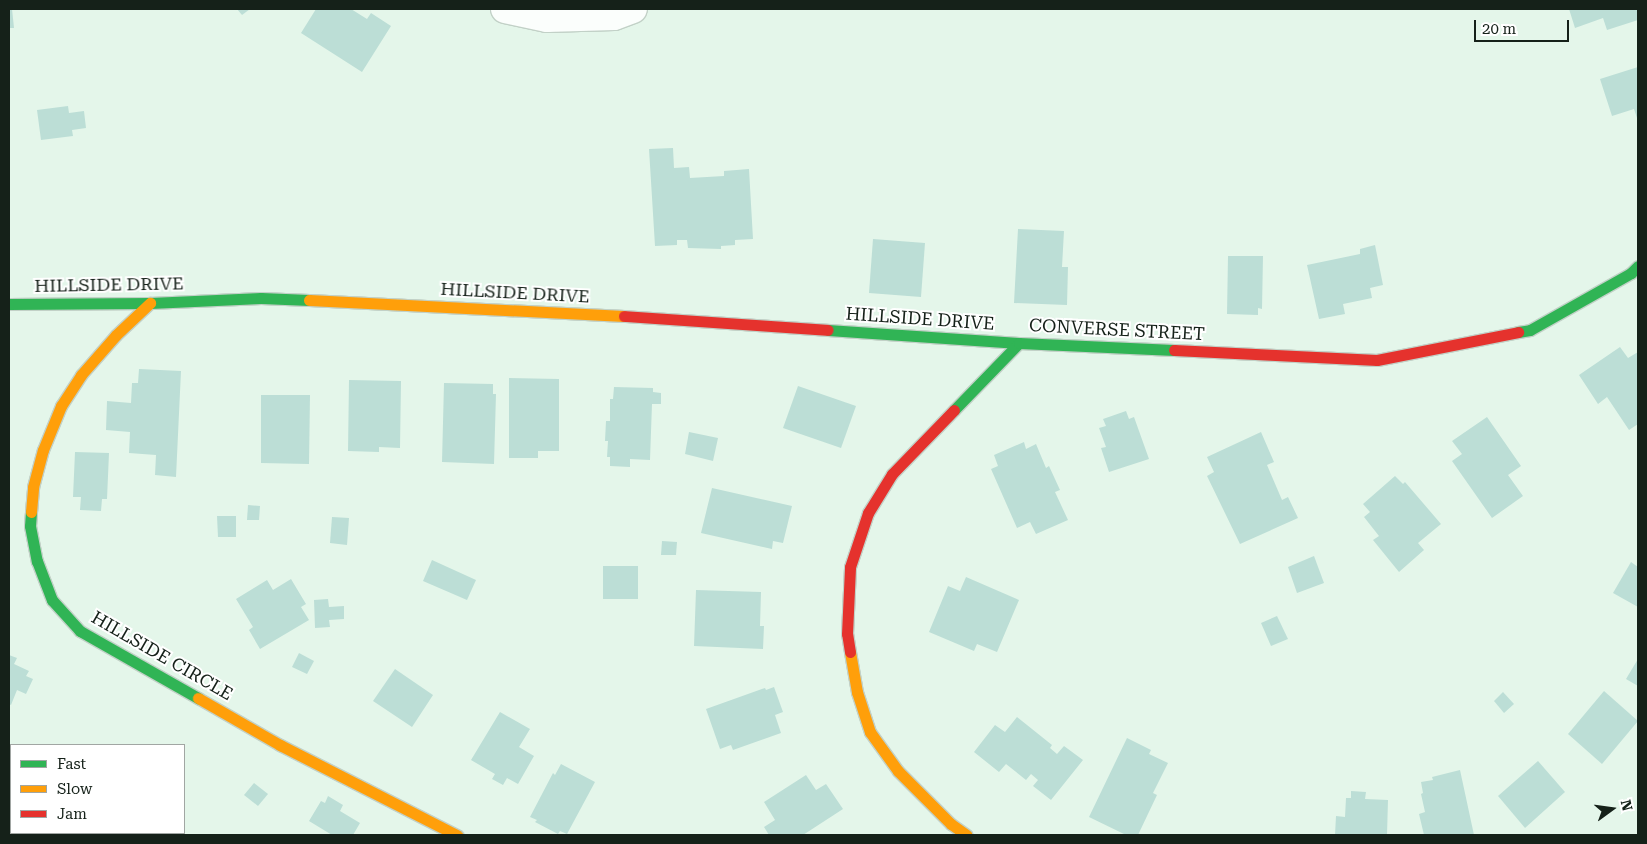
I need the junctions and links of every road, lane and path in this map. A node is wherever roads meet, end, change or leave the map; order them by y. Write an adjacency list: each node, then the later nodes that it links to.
1 (505, 9): 2 (street)
2 (633, 9)
3 (1638, 266): 6 (street, CONVERSE STREET)
4 (150, 303): 5 (street, HILLSIDE DRIVE); 6 (street, HILLSIDE DRIVE); 7 (street, HILLSIDE CIRCLE)
5 (9, 304)
6 (1019, 343): 8 (street, CONVERSE STREET)
7 (457, 835)
8 (967, 835)

